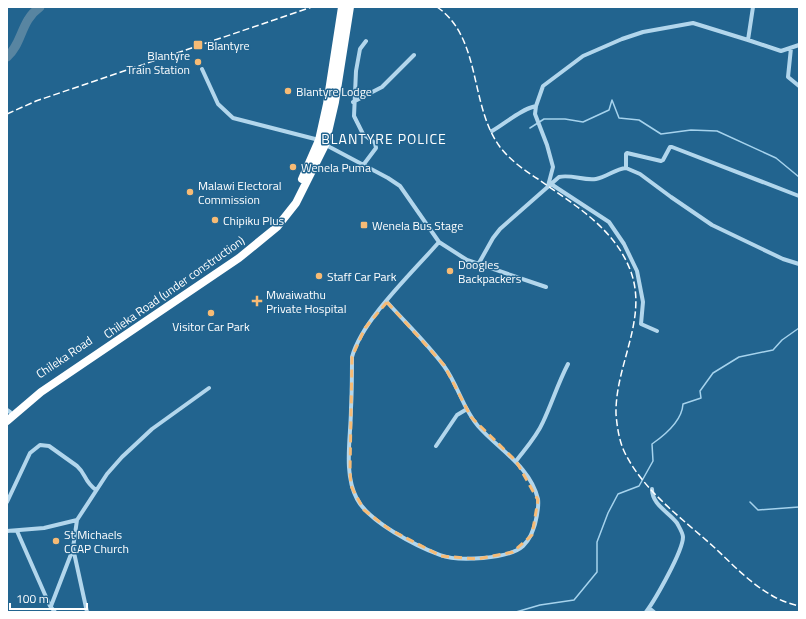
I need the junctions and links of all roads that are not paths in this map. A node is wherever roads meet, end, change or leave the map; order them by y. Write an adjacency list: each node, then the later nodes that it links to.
1 (342, 7): 14 (highway)
2 (350, 7): 14 (highway)
3 (753, 7): 4 (street)
4 (748, 40): 7 (street); 12 (street)
5 (366, 41): 11 (street)
6 (799, 45): 7 (street)
7 (791, 48): 10 (street)
8 (414, 55): 11 (street)
9 (202, 69): 14 (street)
10 (799, 86)
11 (353, 102): 15 (street)
12 (536, 106): 13 (street); 17 (street)
13 (492, 131)
14 (322, 143): 15 (street); 28 (highway, Chileka Road); 29 (highway, Chileka Road (under construction))
15 (364, 164): 19 (street)
16 (626, 168): 17 (street); 18 (street); 21 (street)
17 (550, 185): 20 (street); 24 (street)
18 (799, 196)
19 (439, 242): 20 (street); 23 (street)
20 (479, 263): 22 (street)
21 (799, 264)
22 (546, 286)
23 (387, 302): 27 (street); 31 (street)
24 (657, 331)
25 (568, 364): 31 (street)
26 (208, 388): 32 (street)
27 (467, 409): 30 (street); 31 (street)
28 (8, 413)
29 (7, 421)
30 (436, 446)
31 (516, 461)
32 (96, 490): 34 (street); 35 (street)
33 (652, 490): 40 (street)
34 (7, 502)
35 (78, 520): 37 (street); 38 (street)
36 (7, 531): 37 (street)
37 (17, 531): 39 (street)
38 (73, 548): 39 (street); 42 (street)
39 (50, 606): 41 (street)
40 (649, 608): 43 (street); 44 (street)
41 (55, 612)
42 (87, 612)
43 (646, 612)
44 (654, 612)

